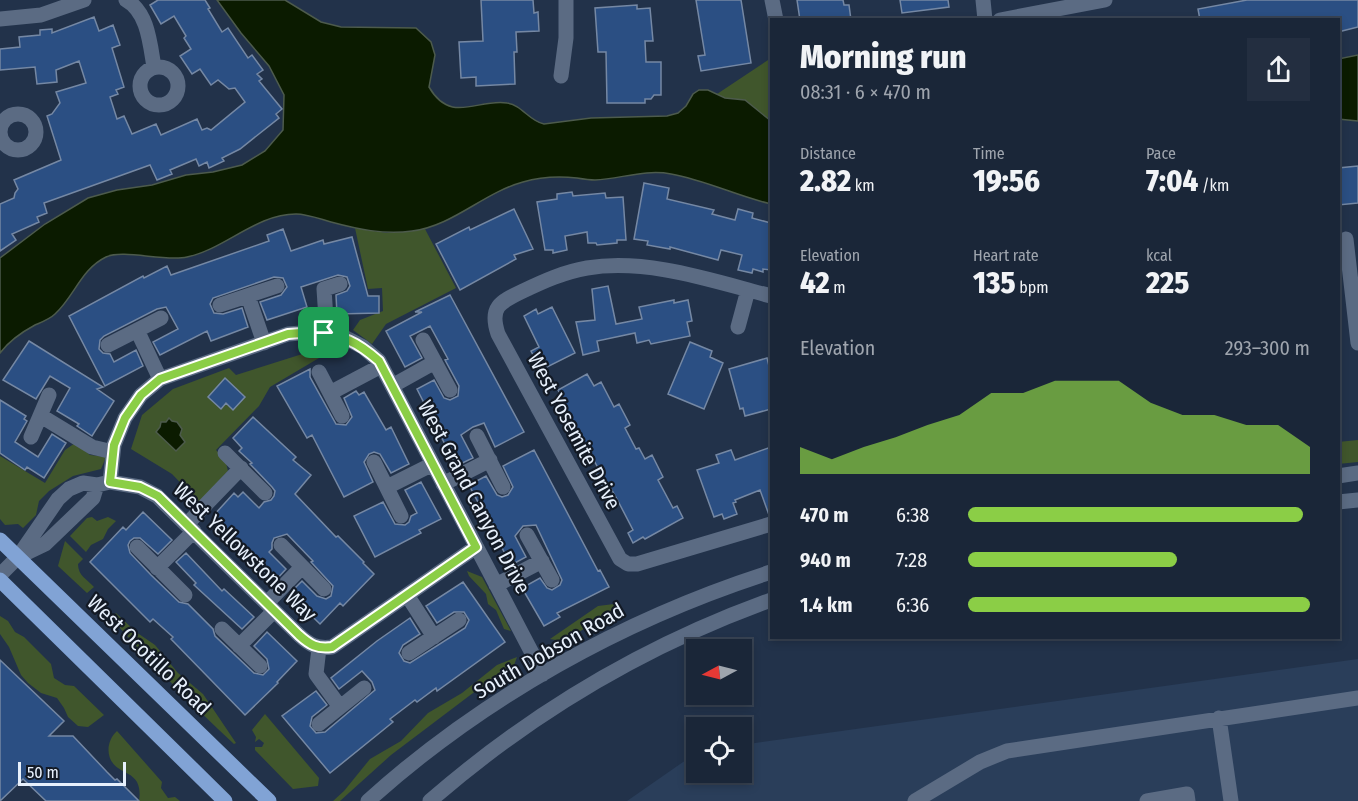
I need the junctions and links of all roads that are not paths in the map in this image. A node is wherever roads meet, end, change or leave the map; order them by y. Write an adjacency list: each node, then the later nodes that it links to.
1 (84, 0): 10 (street)
2 (126, 0): 11 (street)
3 (566, 0): 12 (street)
4 (772, 0): 7 (street)
5 (983, 0): 8 (street)
6 (1105, 0): 9 (street)
7 (776, 18)
8 (985, 18)
9 (1010, 18)
10 (0, 19)
11 (154, 67)
12 (561, 76)
13 (1347, 239): 26 (street)
14 (340, 284): 23 (street)
15 (277, 286): 17 (street)
16 (748, 291): 18 (street); 21 (street); 58 (street, West Yosemite Drive)
17 (248, 296): 19 (street); 25 (street)
18 (770, 296)
19 (220, 306)
20 (161, 318): 22 (street)
21 (738, 327)
22 (137, 330): 27 (street); 31 (street)
23 (324, 333): 25 (street); 29 (street, West Grand Canyon Drive)
24 (423, 340): 28 (street)
25 (264, 343): 31 (street)
26 (1358, 343)
27 (108, 345)
28 (435, 362): 32 (street); 33 (street)
29 (381, 366): 32 (street, West Grand Canyon Drive); 34 (street)
30 (319, 372): 34 (street)
31 (160, 379): 40 (street)
32 (392, 386): 44 (street, West Grand Canyon Drive)
33 (450, 390)
34 (330, 393): 37 (street)
35 (49, 395): 36 (street)
36 (41, 416): 39 (street); 40 (street)
37 (342, 416)
38 (477, 436): 42 (street)
39 (31, 437)
40 (113, 452): 48 (street)
41 (225, 453): 45 (street)
42 (489, 460): 49 (street); 51 (street)
43 (375, 462): 50 (street)
44 (433, 464): 49 (street, West Grand Canyon Drive); 50 (street)
45 (241, 468): 52 (street); 59 (street)
46 (1358, 473): 47 (street)
47 (1340, 476)
48 (103, 483): 53 (street, West Yellowstone Way); 56 (street); 59 (street, West Yellowstone Way)
49 (443, 484): 63 (street, West Grand Canyon Drive)
50 (387, 487): 57 (street)
51 (503, 487)
52 (265, 493)
53 (58, 499): 56 (street); 65 (street)
54 (1358, 500): 55 (street)
55 (1340, 502)
56 (75, 515): 65 (street)
57 (401, 516)
58 (770, 524)
59 (191, 528): 68 (street); 78 (street, West Yellowstone Way)
60 (527, 535): 66 (street)
61 (0, 540): 65 (main road, West Ocotillo Road)
62 (281, 545): 67 (street)
63 (476, 547): 73 (street, West Grand Canyon Drive); 76 (street, West Yellowstone Way)
64 (137, 548): 68 (street)
65 (18, 557): 70 (street); 93 (main road, West Ocotillo Road)
66 (542, 561): 72 (street); 73 (street)
67 (302, 567): 74 (street); 78 (street)
68 (157, 568): 75 (street)
69 (770, 572): 86 (street, South Dobson Road)
70 (0, 575)
71 (0, 580): 92 (main road)
72 (552, 580)
73 (496, 585): 86 (street, West Grand Canyon Drive)
74 (324, 589)
75 (185, 595)
76 (407, 595): 81 (street); 83 (street, West Yellowstone Way)
77 (770, 600): 95 (street)
78 (271, 607): 82 (street); 83 (street, West Yellowstone Way)
79 (459, 620): 81 (street)
80 (222, 629): 82 (street)
81 (434, 637): 84 (street)
82 (239, 646): 85 (street)
83 (319, 648): 89 (street)
84 (409, 653)
85 (260, 666)
86 (543, 674): 94 (street, South Dobson Road)
87 (364, 688): 89 (street)
88 (1358, 698): 90 (street)
89 (340, 706): 91 (street)
90 (1219, 718): 96 (street); 99 (street)
91 (318, 724)
92 (225, 801)
93 (268, 801)
94 (368, 801)
95 (430, 801)
96 (915, 801)
97 (1147, 801): 98 (street)
98 (1188, 801)
99 (1231, 801)

